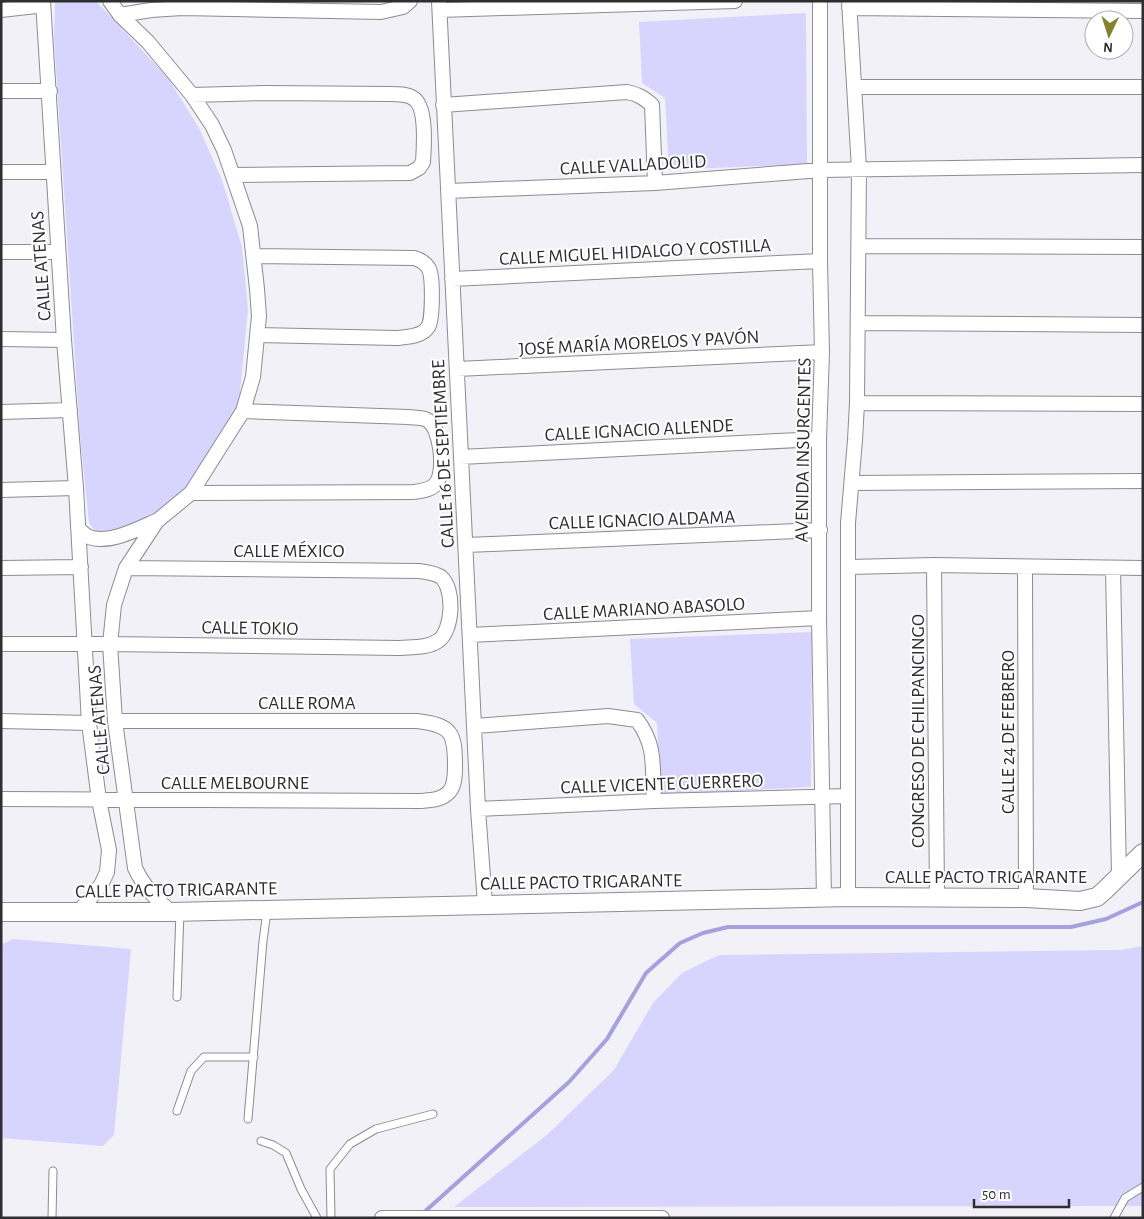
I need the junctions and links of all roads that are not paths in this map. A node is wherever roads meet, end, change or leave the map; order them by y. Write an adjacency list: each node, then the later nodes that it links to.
1 (42, 1): 8 (street); 14 (street, CALLE ATENAS)
2 (110, 1): 10 (street, CALLE ATENAS)
3 (410, 1): 10 (street)
4 (735, 1): 7 (street)
5 (820, 1): 19 (street, AVENIDA INSURGENTES)
6 (849, 5): 9 (street); 11 (street)
7 (440, 6): 16 (street, CALLE 16 DE SEPTIEMBRE)
8 (1, 10)
9 (1143, 11)
10 (120, 15): 15 (street, CALLE ATENAS)
11 (855, 87): 12 (street); 18 (street)
12 (1143, 87)
13 (1, 90): 14 (street)
14 (50, 91): 21 (street, CALLE ATENAS)
15 (192, 94): 22 (street, CALLE ATENAS); 22 (street)
16 (443, 104): 23 (street); 24 (street, CALLE 16 DE SEPTIEMBRE)
17 (1143, 165): 18 (street, CALLE VALLADOLID)
18 (859, 169): 19 (street, CALLE VALLADOLID); 25 (street)
19 (821, 170): 23 (street, CALLE VALLADOLID); 30 (street, AVENIDA INSURGENTES)
20 (1, 172): 21 (street)
21 (53, 172): 28 (street, CALLE ATENAS)
22 (234, 174): 29 (street, CALLE ATENAS)
23 (656, 183): 24 (street, CALLE VALLADOLID)
24 (448, 191): 31 (street, CALLE 16 DE SEPTIEMBRE)
25 (859, 246): 26 (street); 32 (street)
26 (1143, 247)
27 (1, 252): 28 (street)
28 (58, 252): 36 (street, CALLE ATENAS)
29 (254, 256): 34 (street, CALLE ATENAS); 34 (street)
30 (820, 261): 31 (street, CALLE MIGUEL HIDALGO Y COSTILLA); 37 (street, AVENIDA INSURGENTES)
31 (452, 278): 38 (street, CALLE 16 DE SEPTIEMBRE)
32 (858, 323): 33 (street); 39 (street)
33 (1143, 325)
34 (258, 335): 42 (street, CALLE ATENAS)
35 (1, 339): 36 (street)
36 (64, 340): 41 (street, CALLE ATENAS)
37 (822, 352): 38 (street, JOSÉ MARÍA MORELOS Y PAVÓN); 44 (street, AVENIDA INSURGENTES)
38 (457, 369): 45 (street, CALLE 16 DE SEPTIEMBRE)
39 (856, 404): 40 (street); 47 (street)
40 (1143, 404)
41 (70, 410): 43 (street); 48 (street, CALLE ATENAS)
42 (242, 411): 50 (street, CALLE ATENAS); 50 (street)
43 (1, 412)
44 (819, 439): 45 (street, CALLE IGNACIO ALLENDE); 53 (street, AVENIDA INSURGENTES)
45 (461, 456): 54 (street, CALLE 16 DE SEPTIEMBRE)
46 (1143, 482): 47 (street)
47 (852, 483): 56 (street)
48 (76, 488): 49 (street); 52 (street, CALLE ATENAS)
49 (1, 490)
50 (191, 493): 51 (street, CALLE ATENAS)
51 (156, 520): 52 (street, CALLE ATENAS); 60 (street, CALLE ATENAS)
52 (78, 528): 58 (street, CALLE ATENAS)
53 (820, 530): 54 (street, CALLE IGNACIO ALDAMA); 64 (street, AVENIDA INSURGENTES)
54 (466, 546): 65 (street, CALLE 16 DE SEPTIEMBRE)
55 (934, 565): 56 (street); 57 (street); 83 (street, CONGRESO DE CHILPANCINGO)
56 (848, 566): 75 (street)
57 (1025, 566): 61 (street); 86 (street, CALLE 24 DE FEBRERO)
58 (81, 567): 59 (street); 68 (street, CALLE ATENAS)
59 (1, 568)
60 (126, 568): 63 (street, CALLE MÉXICO); 67 (street, CALLE ATENAS)
61 (1113, 568): 62 (street); 82 (street)
62 (1143, 568)
63 (447, 585): 67 (street, CALLE TOKIO)
64 (819, 618): 65 (street, CALLE MARIANO ABASOLO); 74 (street, AVENIDA INSURGENTES)
65 (470, 635): 72 (street, CALLE 16 DE SEPTIEMBRE)
66 (1, 644): 68 (street, CALLE TOKIO)
67 (110, 644): 68 (street, CALLE TOKIO); 70 (street, CALLE ATENAS)
68 (85, 645): 71 (street, CALLE ATENAS)
69 (1, 721): 71 (street)
70 (116, 722): 73 (street, CALLE ROMA); 78 (street, CALLE ATENAS)
71 (88, 723): 77 (street, CALLE ATENAS)
72 (475, 726): 79 (street); 80 (street, CALLE 16 DE SEPTIEMBRE)
73 (454, 777): 78 (street, CALLE MELBOURNE)
74 (822, 796): 75 (street, CALLE VICENTE GUERRERO); 79 (street, CALLE VICENTE GUERRERO); 84 (street, AVENIDA INSURGENTES)
75 (847, 796): 85 (street)
76 (1, 799): 77 (street, CALLE MELBOURNE)
77 (99, 800): 78 (street, CALLE MELBOURNE); 91 (street, CALLE ATENAS)
78 (125, 800): 89 (street, CALLE ATENAS)
79 (654, 801): 80 (street, CALLE VICENTE GUERRERO)
80 (478, 809): 87 (street, CALLE 16 DE SEPTIEMBRE)
81 (1143, 853): 82 (street, CALLE PACTO TRIGARANTE)
82 (1119, 877): 86 (street, CALLE PACTO TRIGARANTE)
83 (937, 897): 85 (street, CALLE PACTO TRIGARANTE); 86 (street, CALLE PACTO TRIGARANTE)
84 (824, 898): 85 (street, CALLE PACTO TRIGARANTE); 87 (street, CALLE PACTO TRIGARANTE)
85 (848, 898)
86 (1026, 898)
87 (485, 904): 88 (street, CALLE PACTO TRIGARANTE)
88 (267, 909): 89 (street, CALLE PACTO TRIGARANTE); 93 (lane)
89 (176, 911): 91 (street, CALLE PACTO TRIGARANTE); 92 (lane)
90 (1, 912): 91 (street, CALLE PACTO TRIGARANTE)
91 (78, 913)
92 (177, 997)
93 (254, 1057): 94 (lane); 96 (lane)
94 (177, 1111)
95 (434, 1114): 103 (lane)
96 (248, 1119)
97 (261, 1141): 102 (lane)
98 (53, 1170): 101 (lane)
99 (1143, 1187): 107 (lane)
100 (446, 1217): 104 (street); 105 (street)
101 (52, 1218)
102 (317, 1218)
103 (331, 1218)
104 (382, 1218)
105 (455, 1218): 106 (street)
106 (662, 1218)
107 (1114, 1218)

